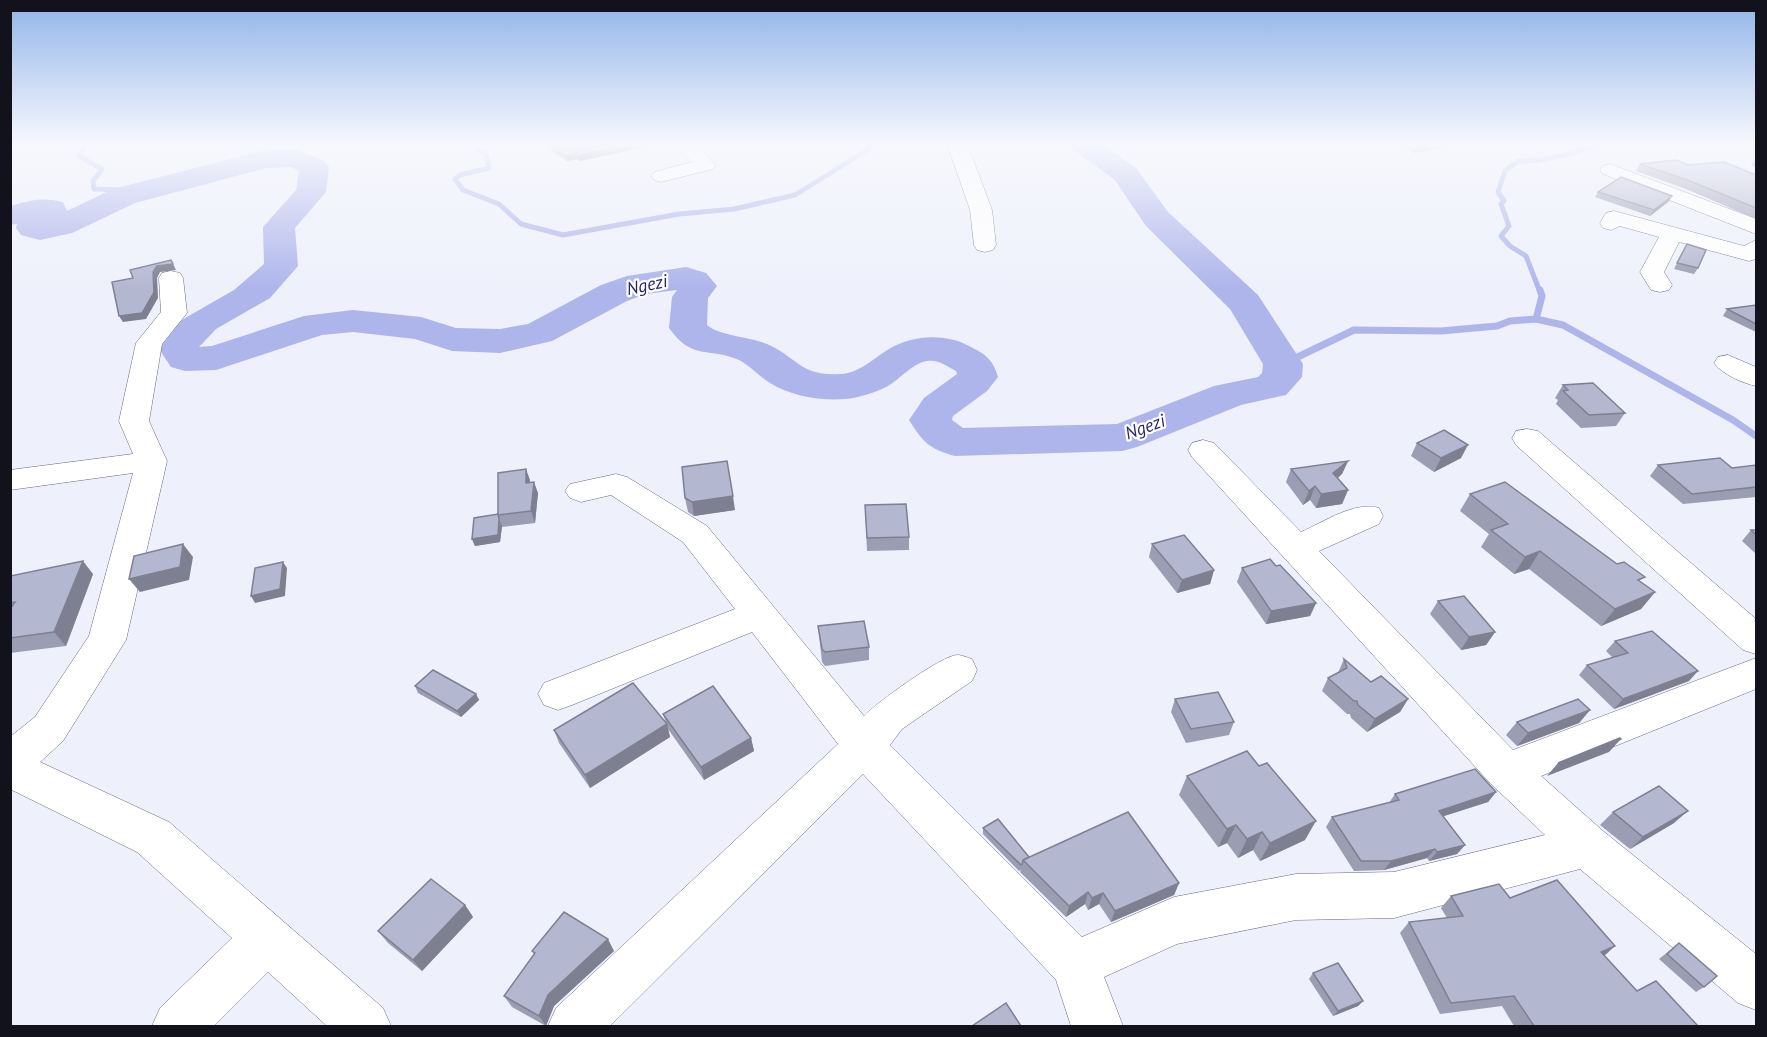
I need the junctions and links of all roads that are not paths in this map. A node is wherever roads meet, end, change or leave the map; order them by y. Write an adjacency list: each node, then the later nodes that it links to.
1 (974, 191): 6 (street)
2 (1665, 191): 4 (street)
3 (1611, 223): 5 (street)
4 (1756, 227)
5 (1672, 233): 7 (street); 9 (street)
6 (985, 245)
7 (1756, 247)
8 (171, 278): 14 (street)
9 (1660, 285)
10 (1728, 363): 11 (street)
11 (1756, 378)
12 (1527, 438): 20 (street)
13 (1203, 450): 18 (street)
14 (152, 460): 15 (street); 25 (street)
15 (10, 480)
16 (581, 491): 19 (street)
17 (1367, 516): 18 (street)
18 (1296, 548): 26 (street)
19 (760, 614): 23 (street); 24 (street)
20 (1748, 623)
21 (958, 670): 24 (street)
22 (1756, 674): 26 (street)
23 (558, 694)
24 (864, 746): 29 (street); 33 (street)
25 (16, 754): 28 (street)
26 (1506, 771): 27 (street)
27 (1587, 846): 29 (street); 30 (street)
28 (267, 938): 31 (street); 32 (street)
29 (1075, 964): 34 (street)
30 (1756, 985)
31 (178, 1026)
32 (365, 1026)
33 (574, 1026)
34 (1096, 1026)

